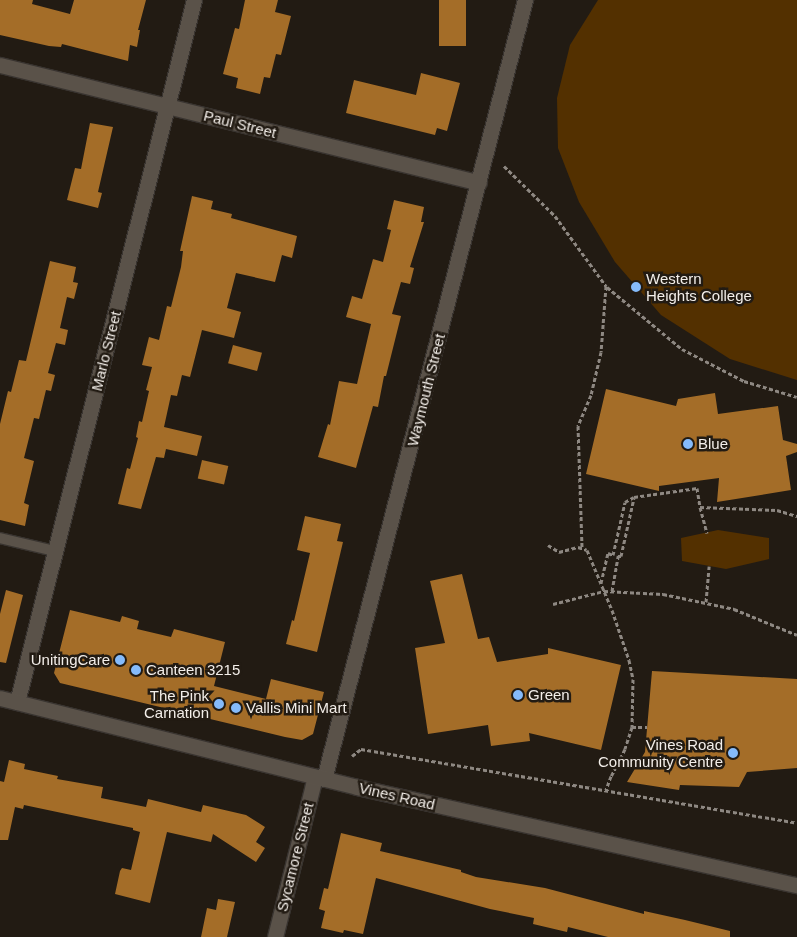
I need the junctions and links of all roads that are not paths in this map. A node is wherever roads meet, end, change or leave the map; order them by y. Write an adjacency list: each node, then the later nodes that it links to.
1 (194, 0): 4 (street, Marlo Street)
2 (525, 0): 5 (street, Waymouth Street)
3 (0, 65): 4 (street, Paul Street)
4 (168, 107): 5 (street, Paul Street); 7 (street, Marlo Street)
5 (479, 183): 10 (street, Waymouth Street)
6 (0, 538): 7 (lane)
7 (55, 551): 9 (street, Marlo Street)
8 (0, 698): 9 (street, Vines Road)
9 (16, 702): 10 (street, Vines Road)
10 (320, 778): 11 (street, Vines Road); 12 (street, Sycamore Street)
11 (797, 885)
12 (275, 937)

